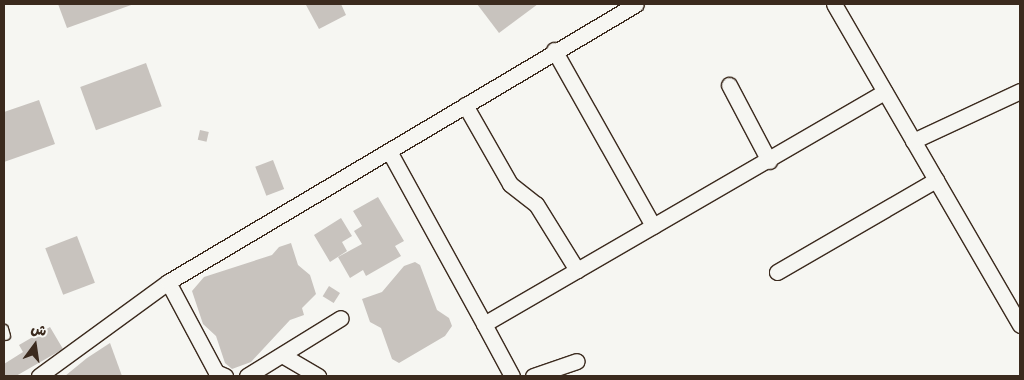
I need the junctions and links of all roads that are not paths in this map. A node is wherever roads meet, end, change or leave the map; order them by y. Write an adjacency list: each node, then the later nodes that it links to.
1 (636, 4): 3 (street)
2 (834, 4): 6 (street)
3 (554, 50): 7 (street); 12 (street)
4 (729, 85): 10 (street)
5 (1020, 91): 8 (street)
6 (885, 92): 8 (street); 10 (street)
7 (465, 105): 9 (street); 13 (street)
8 (913, 141): 11 (street)
9 (389, 151): 15 (street); 17 (street)
10 (769, 161): 12 (street)
11 (936, 180): 14 (street); 18 (street)
12 (653, 226): 13 (street)
13 (577, 270): 17 (street)
14 (778, 272)
15 (168, 282): 21 (street); 22 (street)
16 (341, 318): 19 (street)
17 (484, 324): 25 (street)
18 (1020, 325)
19 (282, 355): 23 (street); 24 (street)
20 (577, 361): 26 (street)
21 (219, 375)
22 (39, 376)
23 (247, 376)
24 (318, 376)
25 (512, 376)
26 (533, 376)

